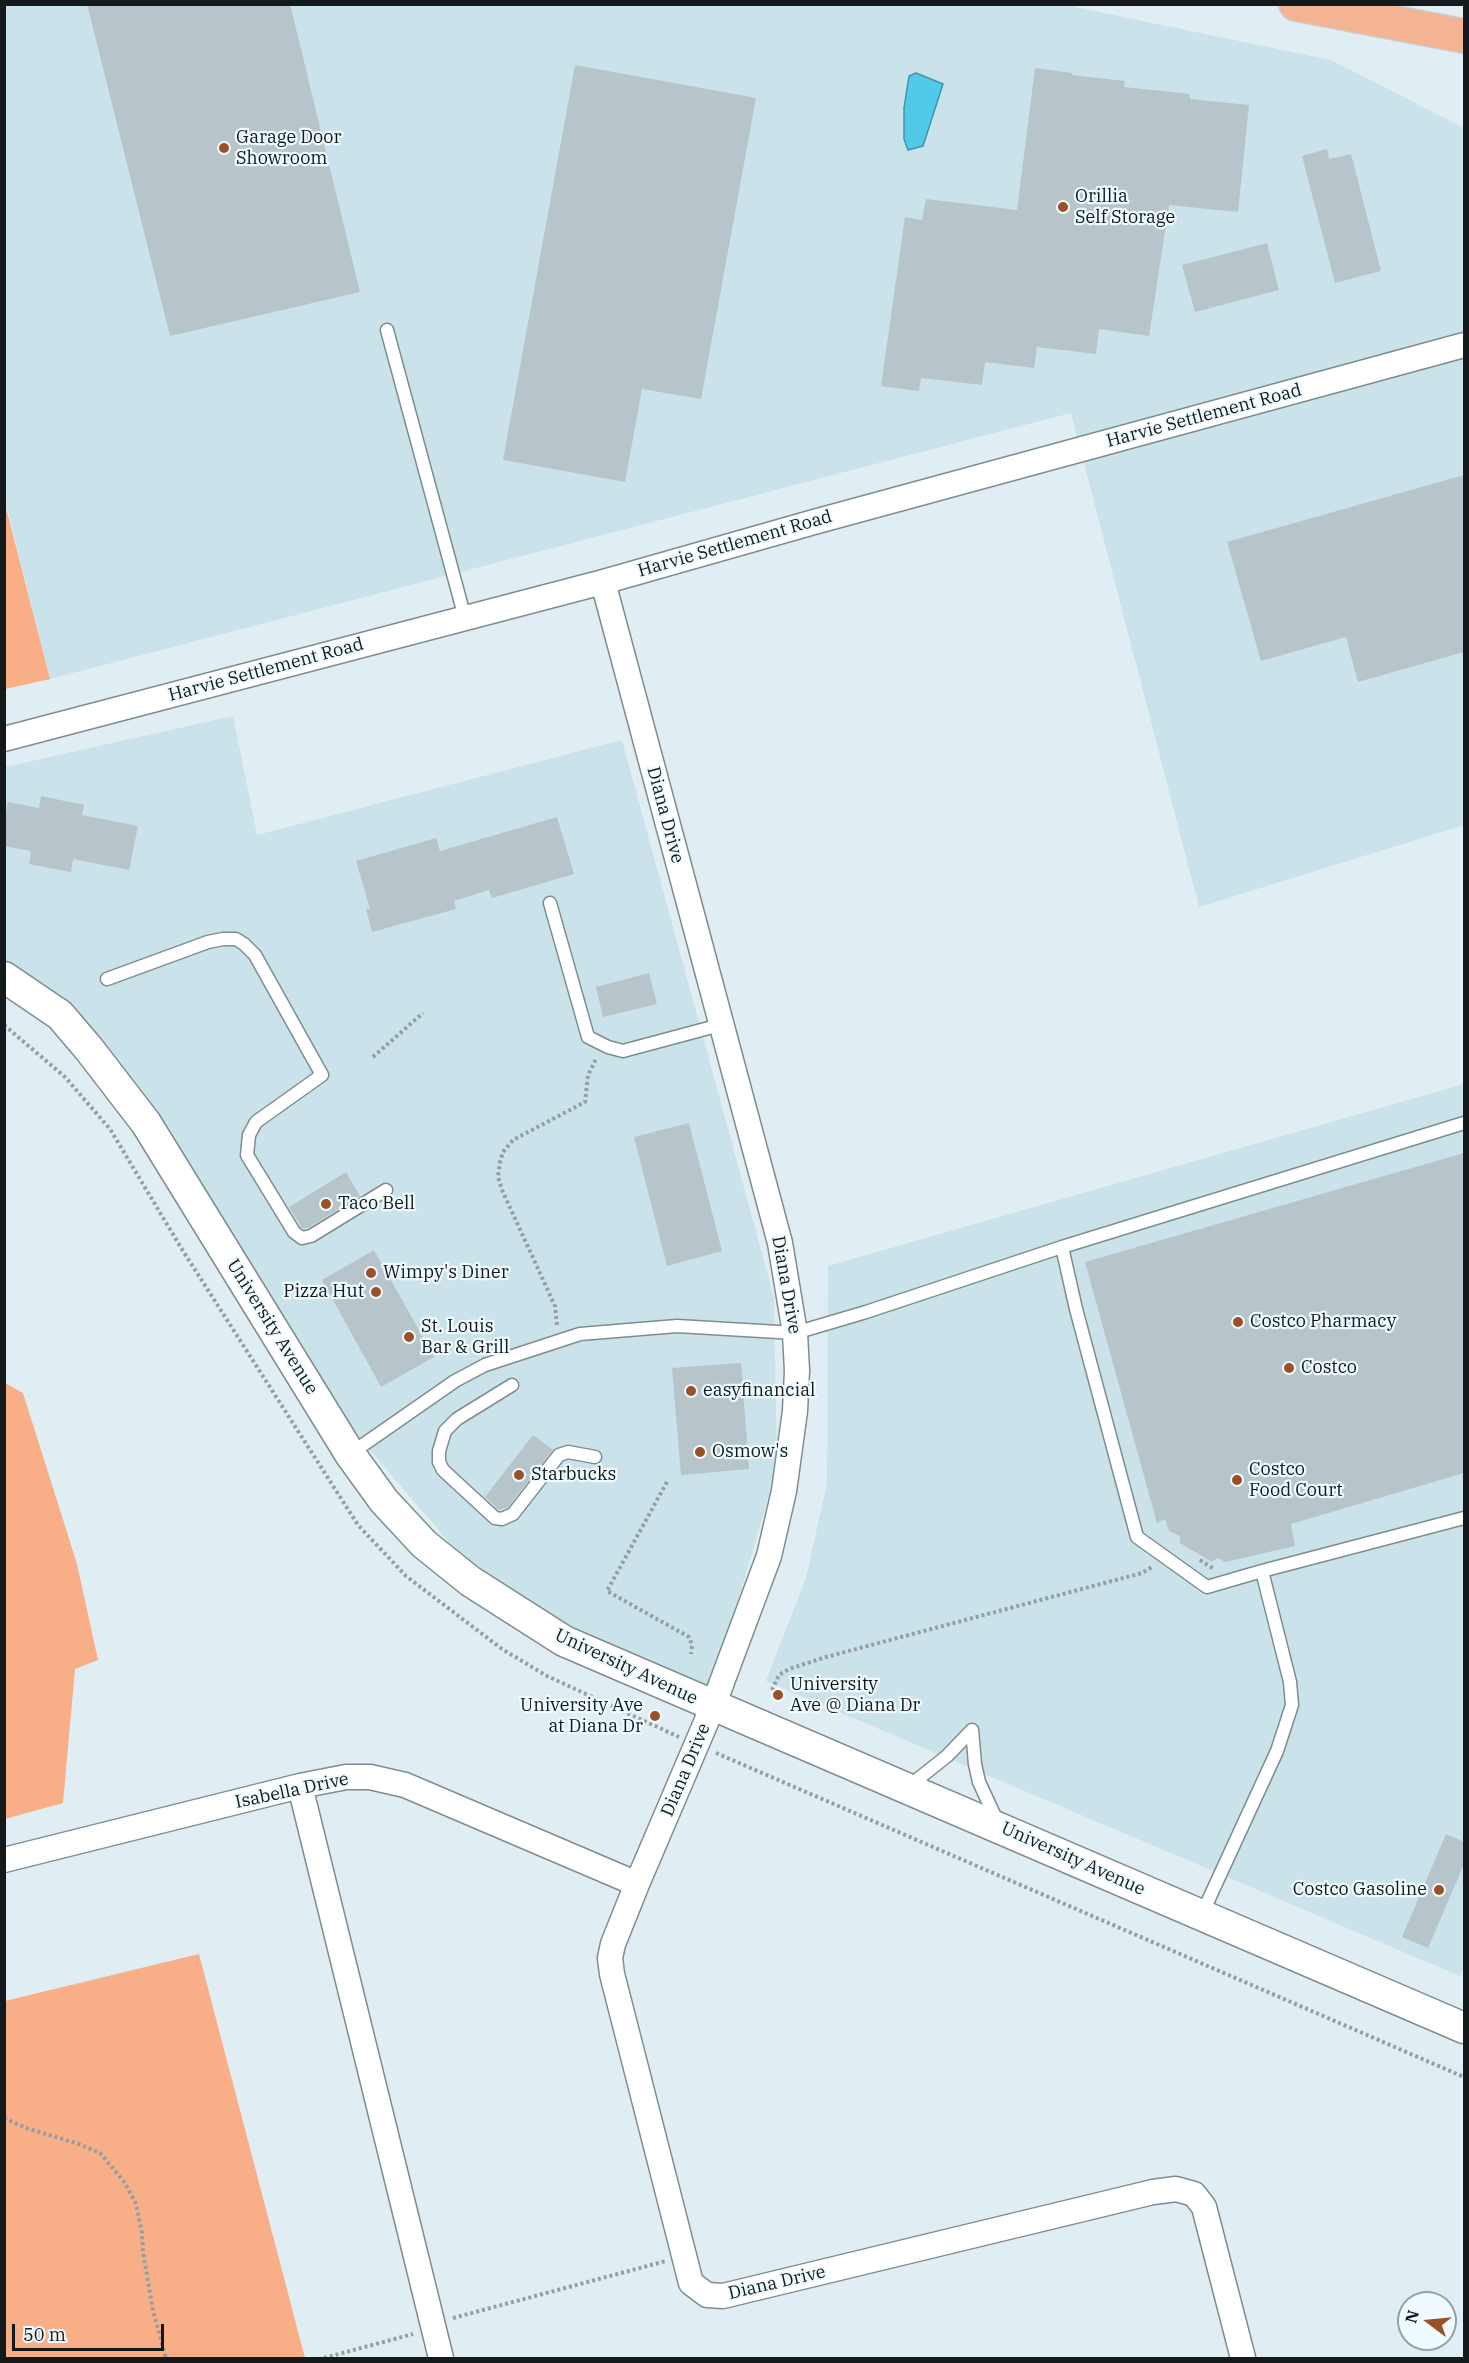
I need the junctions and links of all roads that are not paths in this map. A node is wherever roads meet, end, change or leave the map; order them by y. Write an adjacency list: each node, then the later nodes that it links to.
1 (1296, 4): 2 (highway)
2 (1464, 36)
3 (387, 330): 6 (lane)
4 (1464, 345): 5 (street, Harvie Settlement Road)
5 (603, 582): 6 (street, Harvie Settlement Road); 11 (street, Diana Drive)
6 (465, 618): 7 (street, Harvie Settlement Road)
7 (4, 739)
8 (550, 903): 11 (lane)
9 (4, 977): 17 (street, University Avenue)
10 (107, 979): 13 (lane)
11 (720, 1025): 15 (street, Diana Drive)
12 (1464, 1123): 14 (lane)
13 (386, 1190)
14 (1062, 1247): 15 (lane); 20 (lane)
15 (795, 1332): 17 (lane); 21 (street, Diana Drive)
16 (513, 1385): 18 (lane)
17 (350, 1454): 21 (street, University Avenue)
18 (595, 1457)
19 (1464, 1518): 20 (lane)
20 (1262, 1571): 27 (lane)
21 (713, 1706): 23 (street, University Avenue); 26 (street, Diana Drive)
22 (300, 1786): 25 (street, Isabella Drive); 26 (street, Isabella Drive); 29 (street)
23 (906, 1789): 24 (street, University Avenue); 24 (lane)
24 (1000, 1827): 27 (street, University Avenue)
25 (4, 1860)
26 (637, 1884): 30 (street, Diana Drive)
27 (1202, 1916): 28 (street, University Avenue)
28 (1464, 2028)
29 (441, 2358)
30 (1243, 2358)

